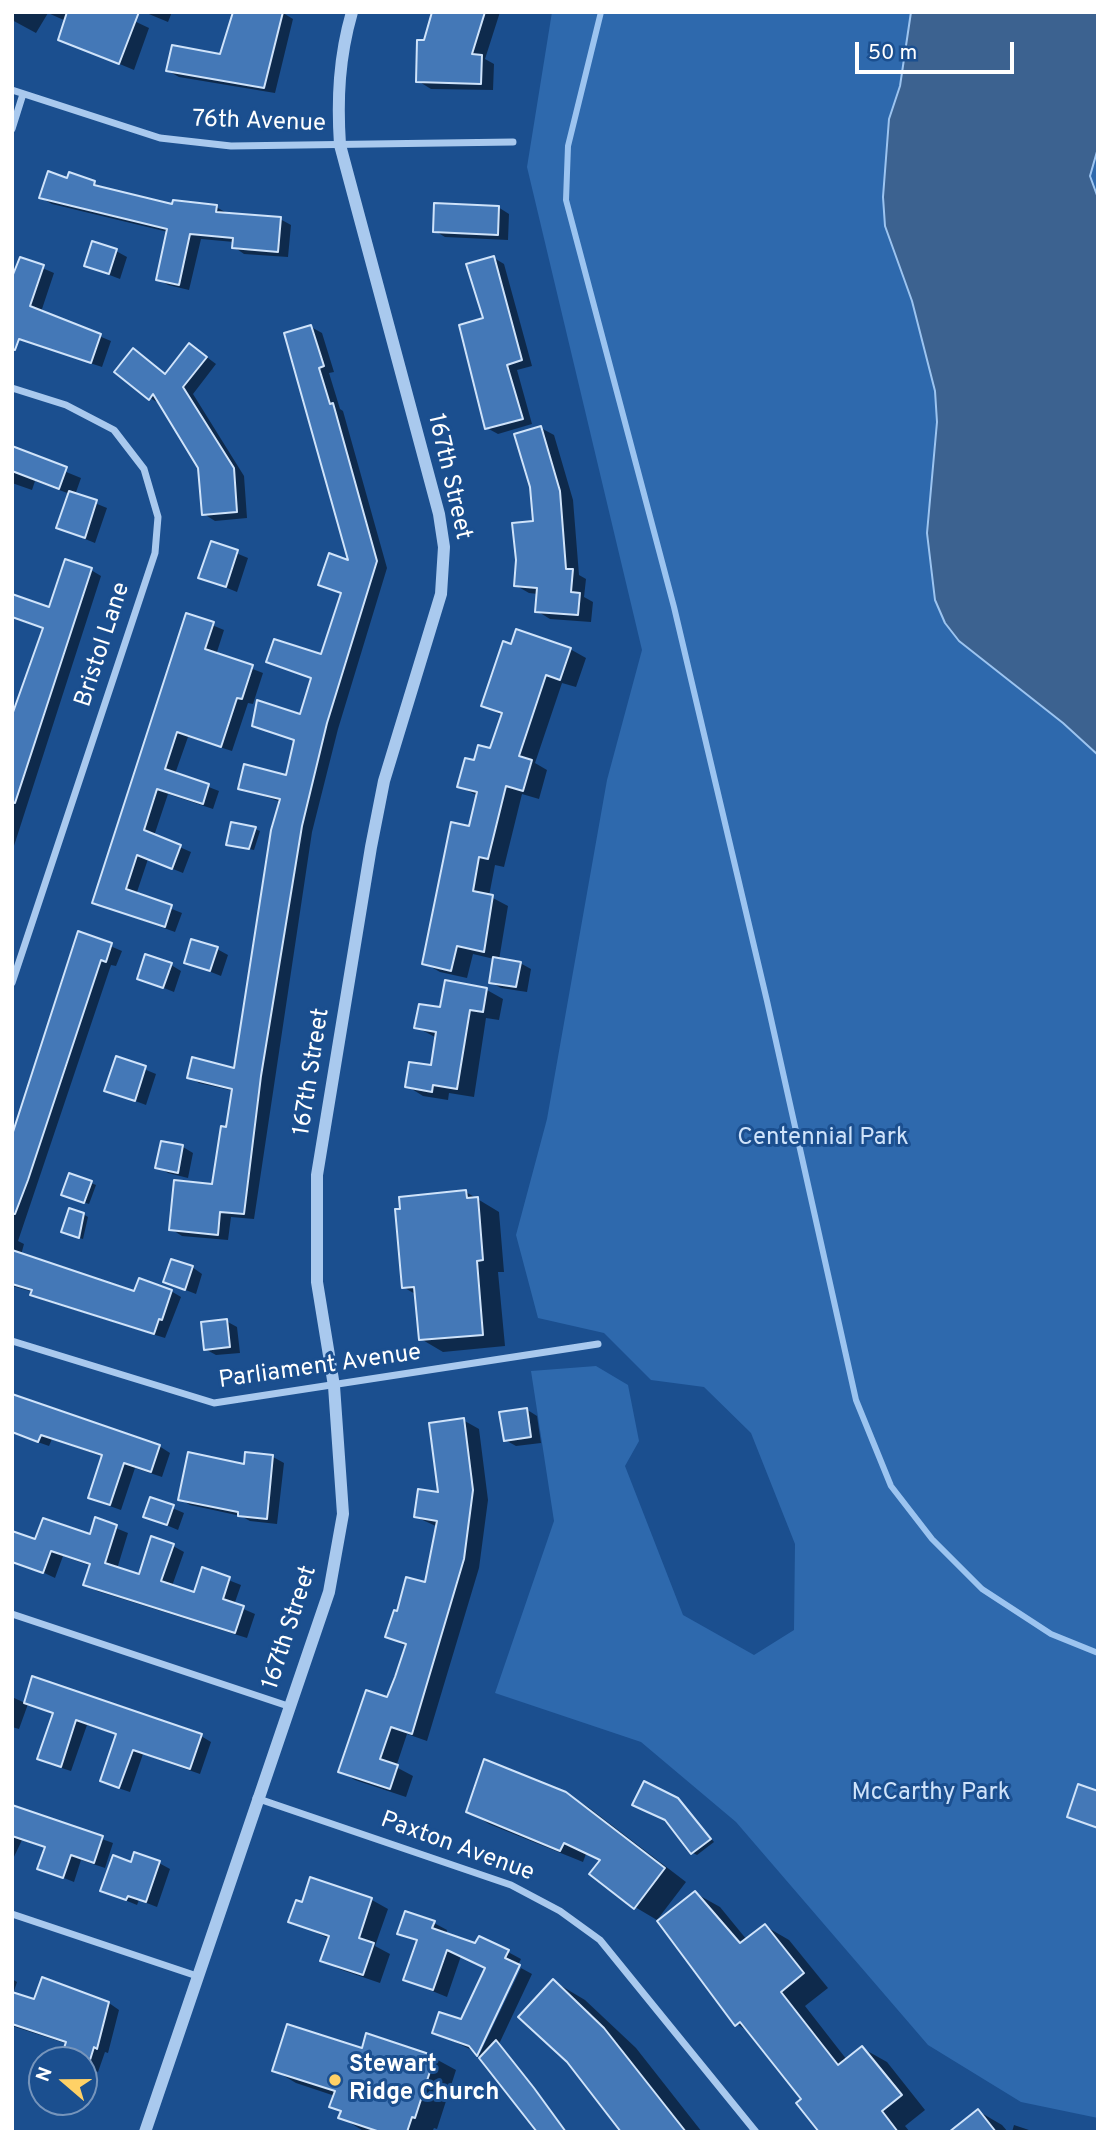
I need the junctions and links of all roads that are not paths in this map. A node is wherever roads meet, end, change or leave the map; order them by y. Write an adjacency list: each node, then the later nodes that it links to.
1 (352, 12): 6 (street, 167th Street)
2 (12, 90): 3 (street, 76th Avenue)
3 (23, 94): 4 (street); 6 (street, 76th Avenue)
4 (12, 129)
5 (513, 142): 6 (street, 76th Avenue)
6 (340, 145): 11 (street, 167th Street)
7 (12, 388): 8 (street, Bristol Lane)
8 (12, 983)
9 (12, 1340): 11 (street, Parliament Avenue)
10 (598, 1344): 11 (street, Parliament Avenue)
11 (334, 1386): 13 (street, 167th Street)
12 (12, 1614): 13 (street)
13 (288, 1706): 14 (street, 167th Street)
14 (256, 1798): 16 (street, 167th Street); 18 (street, Paxton Avenue)
15 (12, 1914): 16 (street)
16 (197, 1976): 17 (street, 167th Street)
17 (145, 2132)
18 (756, 2132)

